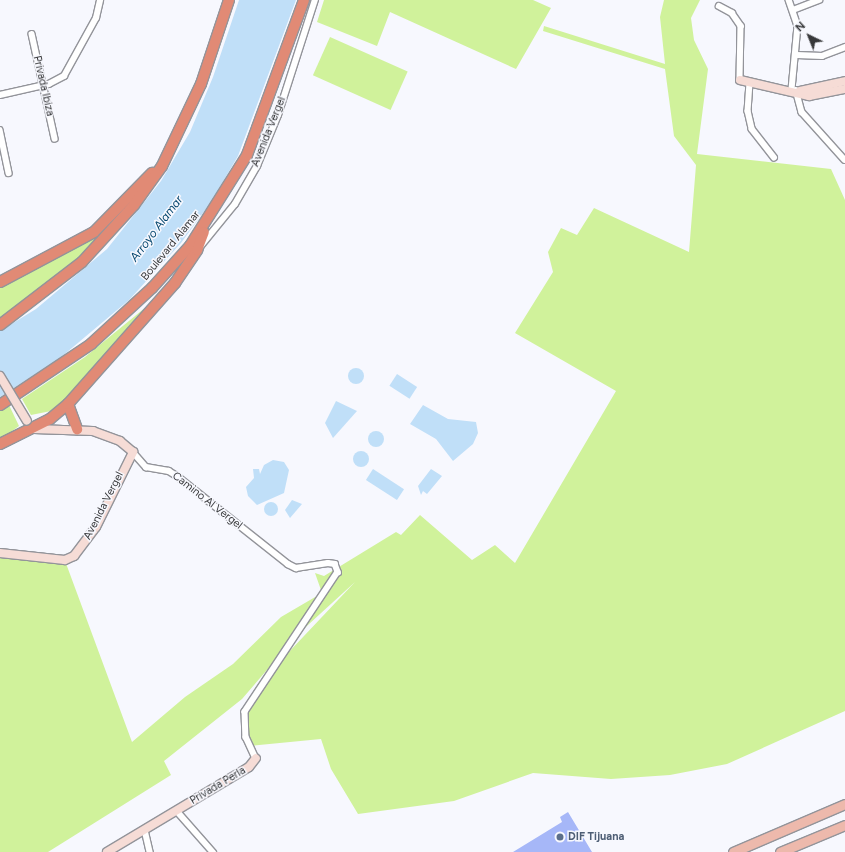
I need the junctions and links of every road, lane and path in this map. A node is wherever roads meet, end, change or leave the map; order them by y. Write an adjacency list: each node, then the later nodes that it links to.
1 (100, 0): 15 (street)
2 (229, 0): 23 (highway)
3 (304, 0): 25 (highway, Boulevard Alamar)
4 (315, 0): 26 (street, Avenida Vergel)
5 (789, 0): 8 (street)
6 (819, 0): 8 (street)
7 (719, 6): 12 (street)
8 (793, 10): 11 (street)
9 (32, 34): 15 (street, Privada Ibiza)
10 (845, 47): 11 (street)
11 (797, 55): 17 (street)
12 (740, 80): 14 (street)
13 (845, 81): 17 (street)
14 (750, 83): 17 (street); 21 (street)
15 (42, 86): 18 (street); 20 (street, Privada Ibiza)
16 (845, 89): 17 (street)
17 (796, 90): 22 (street)
18 (0, 95)
19 (0, 130): 24 (street)
20 (55, 139)
21 (774, 157)
22 (845, 160)
23 (162, 166): 27 (highway); 28 (highway)
24 (9, 173)
25 (207, 222): 26 (highway); 31 (highway, Boulevard Alamar)
26 (197, 250): 30 (highway)
27 (2, 280)
28 (0, 325)
29 (0, 376): 32 (street, bridge)
30 (68, 404): 32 (highway); 33 (highway)
31 (0, 405)
32 (30, 425): 33 (street, Camino Al Vergel); 34 (highway)
33 (77, 429): 35 (street, Camino Al Vergel)
34 (0, 444)
35 (133, 452): 36 (street, Avenida Vergel); 37 (street, Camino Al Vergel)
36 (0, 553)
37 (256, 758): 39 (street, Privada Perla)
38 (845, 804): 47 (main road)
39 (178, 810): 42 (street, Privada Perla); 46 (street)
40 (845, 819): 43 (main road)
41 (845, 825): 43 (main road)
42 (145, 830): 44 (street, Privada Perla); 45 (street)
43 (833, 830): 48 (main road)
44 (107, 852)
45 (150, 852)
46 (214, 852)
47 (733, 852)
48 (780, 852)

